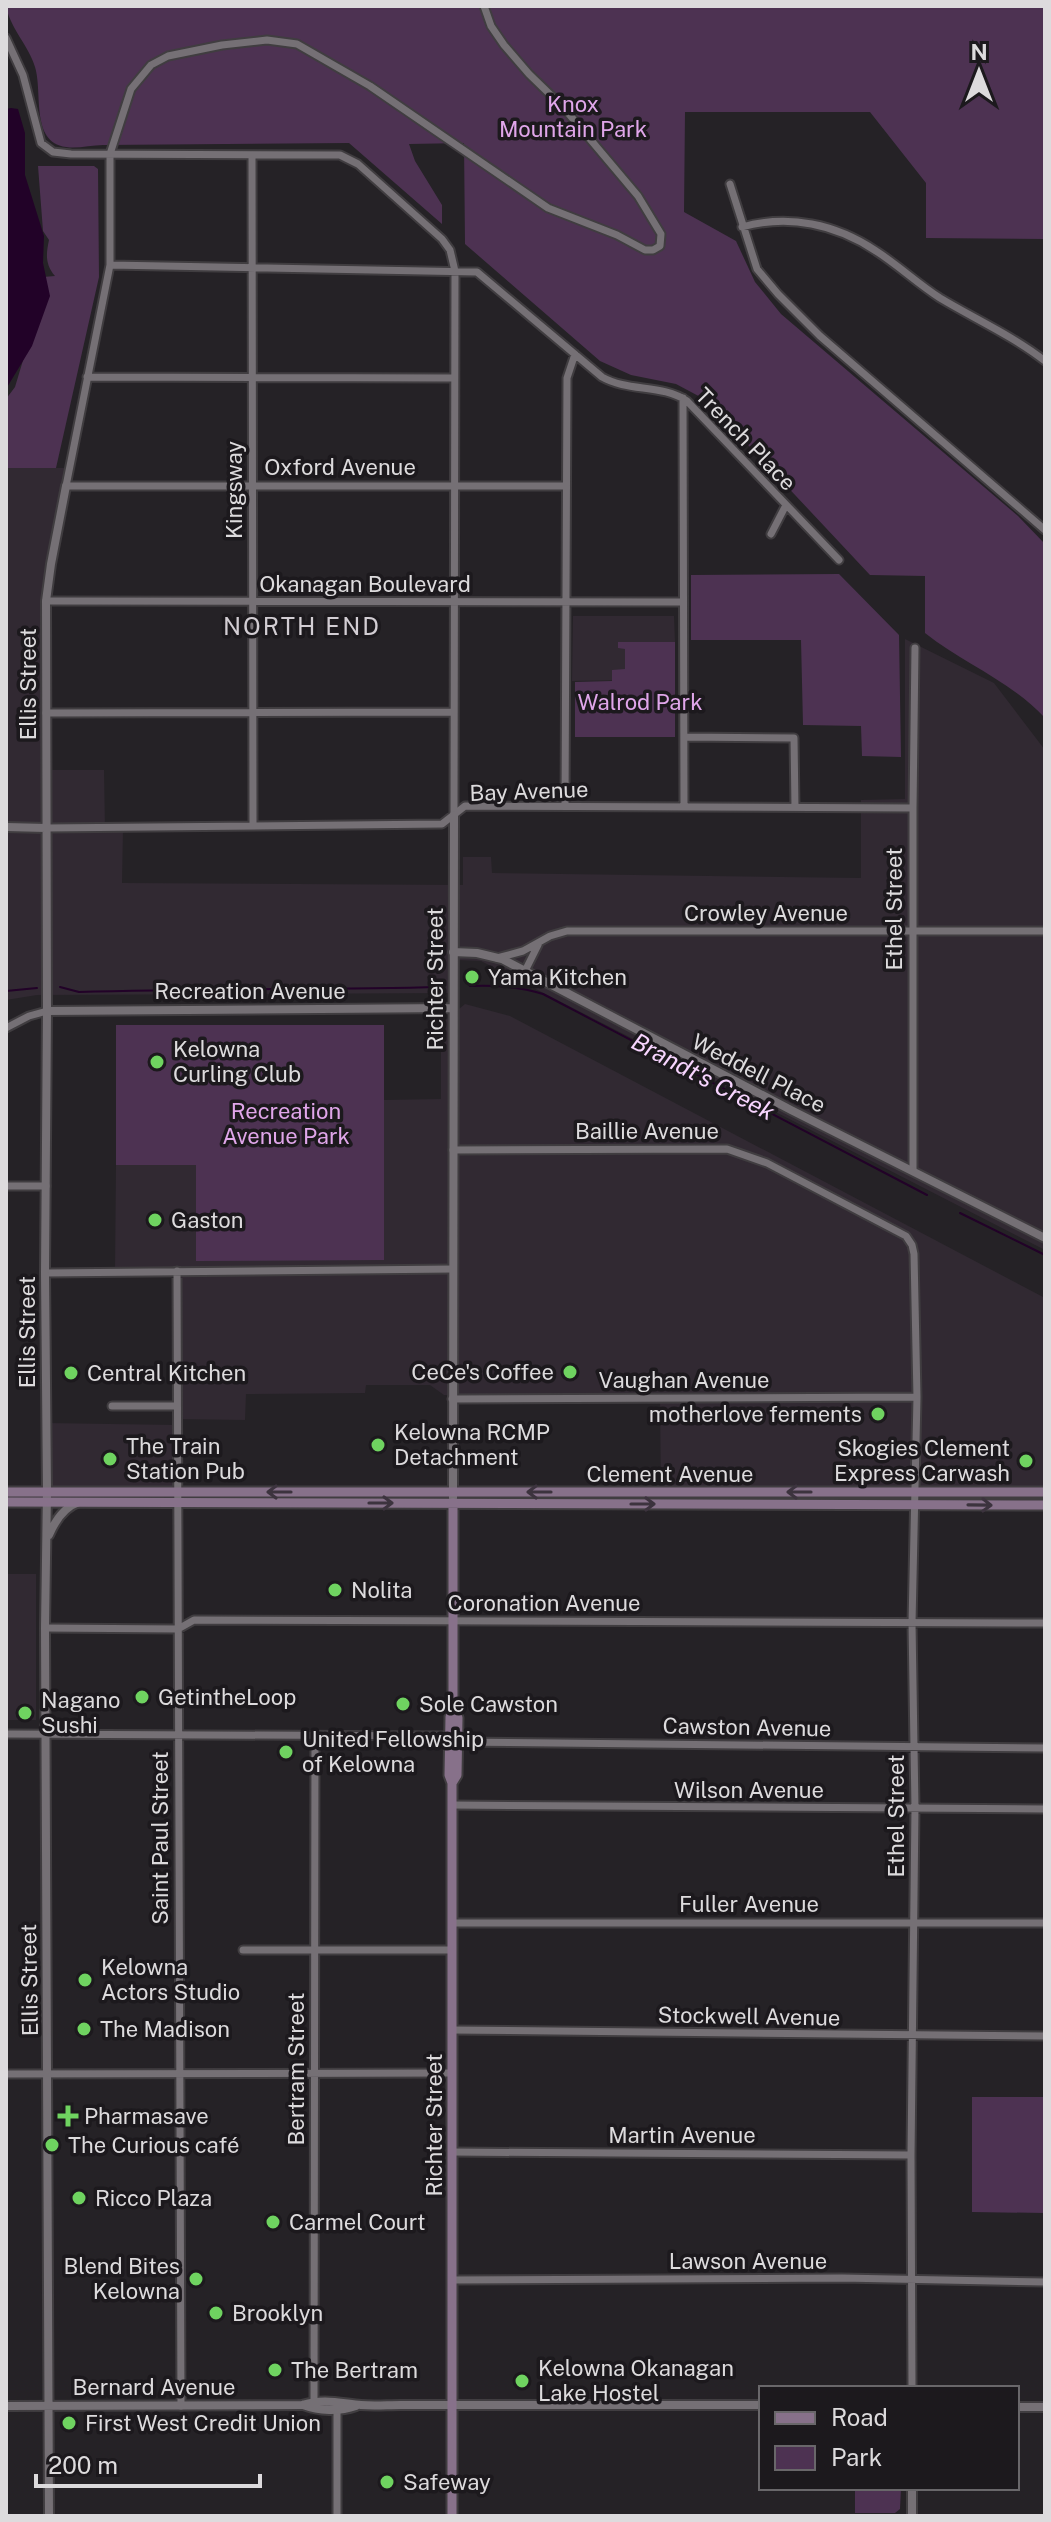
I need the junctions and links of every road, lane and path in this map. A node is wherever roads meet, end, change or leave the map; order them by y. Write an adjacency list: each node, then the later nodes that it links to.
1 (484, 6): 3 (street, Ellis Street)
2 (6, 38): 3 (street)
3 (110, 154): 4 (street); 7 (street, Ellis Street)
4 (252, 155): 8 (street, Kingsway); 9 (street, Richter Street)
5 (730, 184): 6 (street)
6 (742, 227): 11 (street); 21 (street)
7 (110, 265): 8 (street, Trench Place); 12 (street, Ellis Street)
8 (251, 267): 9 (street, Trench Place); 13 (street, Kingsway)
9 (455, 271): 10 (street, Trench Place); 14 (street, Richter Street)
10 (575, 354): 15 (street, Trench Place); 19 (street)
11 (1045, 361)
12 (87, 377): 13 (street); 17 (street, Ellis Street)
13 (251, 377): 14 (street); 16 (street, Kingsway)
14 (454, 378): 18 (street, Richter Street)
15 (683, 398): 20 (street, Trench Place); 26 (street)
16 (252, 485): 17 (street, Oxford Avenue); 18 (street, Oxford Avenue); 25 (street, Kingsway)
17 (66, 486): 24 (street, Ellis Street)
18 (454, 486): 19 (street, Oxford Avenue); 27 (street, Richter Street)
19 (566, 486): 28 (street)
20 (786, 505): 22 (street); 23 (street, Trench Place)
21 (1045, 530)
22 (771, 534)
23 (839, 560)
24 (46, 601): 25 (street, Okanagan Boulevard); 31 (street, Ellis Street)
25 (252, 602): 27 (street, Okanagan Boulevard); 32 (street, Kingsway)
26 (683, 602): 28 (street, Okanagan Boulevard); 33 (street)
27 (454, 603): 28 (street, Okanagan Boulevard); 30 (street, Richter Street)
28 (565, 603): 34 (street)
29 (915, 648): 37 (street, Ethel Street)
30 (454, 712): 32 (street); 38 (street, Richter Street)
31 (46, 713): 32 (street); 41 (street, Ellis Street)
32 (253, 713): 39 (street, Kingsway)
33 (684, 737): 35 (street); 36 (street)
34 (565, 806): 35 (street, Bay Avenue); 38 (street, Bay Avenue)
35 (684, 807): 36 (street, Bay Avenue)
36 (795, 807): 37 (street, Bay Avenue)
37 (913, 808): 42 (street, Ethel Street)
38 (454, 815): 39 (street, Bay Avenue); 45 (street, Richter Street)
39 (253, 826): 41 (street, Bay Avenue)
40 (6, 827): 41 (street, Bay Avenue)
41 (46, 828): 49 (street, Ellis Street)
42 (912, 931): 43 (street, Crowley Avenue); 44 (street, Crowley Avenue); 52 (street, Ethel Street)
43 (1045, 931)
44 (539, 943): 46 (street, Crowley Avenue); 47 (street)
45 (453, 952): 46 (street, Weddell Place); 48 (street, Richter Street)
46 (497, 958): 47 (street, Weddell Place)
47 (525, 971): 52 (street, Weddell Place)
48 (453, 1008): 49 (street, Recreation Avenue); 51 (street, Richter Street)
49 (47, 1011): 50 (street); 54 (street, Ellis Street)
50 (6, 1028)
51 (453, 1150): 56 (street, Baillie Avenue); 57 (street, Richter Street)
52 (913, 1170): 55 (street, Weddell Place)
53 (6, 1186): 54 (street)
54 (46, 1186): 59 (street, Ellis Street)
55 (1045, 1238)
56 (912, 1245): 60 (street, Ethel Street)
57 (453, 1269): 58 (street); 61 (street, Richter Street)
58 (177, 1271): 59 (street); 63 (street, Saint Paul Street)
59 (45, 1273): 69 (street, Ellis Street)
60 (917, 1397): 61 (street, Vaughan Avenue); 67 (street, Ethel Street)
61 (452, 1399): 66 (street, Richter Street)
62 (112, 1406): 63 (street)
63 (177, 1406): 65 (street, Saint Paul Street)
64 (6, 1492): 69 (main road, Clement Avenue)
65 (178, 1492): 66 (main road, Clement Avenue, one-way to 65); 69 (main road, Clement Avenue); 72 (street, Saint Paul Street)
66 (452, 1492): 67 (main road, Clement Avenue, one-way to 66); 73 (street, Richter Street)
67 (915, 1492): 68 (main road, Clement Avenue); 74 (street, Ethel Street)
68 (1045, 1492)
69 (47, 1497): 70 (main road, Clement Avenue); 71 (main road, Clement Avenue); 76 (street, Ellis Street)
70 (6, 1502)
71 (79, 1502): 72 (main road, Clement Avenue); 76 (street)
72 (178, 1503): 73 (main road, Clement Avenue, one-way to 73); 81 (street, Saint Paul Street)
73 (453, 1503): 74 (main road, Clement Avenue, one-way to 74); 77 (main road, Richter Street)
74 (915, 1504): 75 (main road, Clement Avenue, one-way to 75); 78 (street, Ethel Street)
75 (1045, 1505)
76 (46, 1543): 80 (street, Ellis Street)
77 (453, 1620): 78 (street, Coronation Avenue); 81 (street, Coronation Avenue); 86 (main road, Richter Street)
78 (912, 1623): 79 (street, Coronation Avenue); 87 (street, Ethel Street)
79 (1045, 1623)
80 (45, 1628): 81 (street, Coronation Avenue); 83 (street, Ellis Street)
81 (178, 1629): 84 (street, Saint Paul Street)
82 (6, 1734): 83 (street, Cawston Avenue)
83 (46, 1734): 84 (street, Cawston Avenue); 105 (street, Ellis Street)
84 (178, 1736): 85 (street, Cawston Avenue); 101 (street, Saint Paul Street)
85 (315, 1736): 86 (street, Cawston Avenue); 96 (street, Bertram Street)
86 (452, 1740): 87 (street, Cawston Avenue); 89 (main road, Richter Street)
87 (914, 1747): 88 (street, Cawston Avenue); 90 (street, Ethel Street)
88 (1045, 1748)
89 (452, 1805): 90 (street, Wilson Avenue); 92 (main road, Richter Street)
90 (915, 1808): 91 (street, Wilson Avenue); 93 (street, Ethel Street)
91 (1045, 1809)
92 (452, 1923): 93 (street, Fuller Avenue); 97 (main road, Richter Street)
93 (914, 1923): 94 (street, Fuller Avenue); 99 (street, Ethel Street)
94 (1045, 1923)
95 (243, 1950): 96 (street)
96 (313, 1950): 97 (street); 102 (street, Bertram Street)
97 (452, 1950): 98 (main road, Richter Street)
98 (452, 2030): 99 (street, Stockwell Avenue); 103 (main road, Richter Street)
99 (914, 2035): 100 (street, Stockwell Avenue); 107 (street, Ethel Street)
100 (1045, 2036)
101 (180, 2073): 102 (street); 105 (street); 118 (street, Saint Paul Street)
102 (315, 2073): 103 (street); 112 (street, Bertram Street)
103 (452, 2073): 106 (main road, Richter Street)
104 (6, 2074): 105 (street)
105 (48, 2074): 117 (street, Ellis Street)
106 (452, 2152): 107 (street, Martin Avenue); 108 (main road, Richter Street)
107 (911, 2155): 109 (street, Ethel Street)
108 (452, 2280): 109 (street, Lawson Avenue); 119 (main road, Richter Street)
109 (912, 2280): 110 (street, Lawson Avenue); 111 (street, Ethel Street)
110 (1045, 2282)
111 (912, 2386)
112 (314, 2401): 113 (street, Bernard Avenue); 114 (street, Bernard Avenue)
113 (302, 2405): 118 (street, Bernard Avenue); 122 (street, Bernard Avenue)
114 (357, 2405): 119 (street, Bernard Avenue); 122 (street, Bernard Avenue)
115 (759, 2405): 119 (street, Bernard Avenue)
116 (6, 2406): 117 (street, Bernard Avenue)
117 (49, 2406): 118 (street, Bernard Avenue); 124 (street, Ellis Street)
118 (181, 2406)
119 (452, 2406): 126 (main road, Richter Street)
120 (1019, 2407): 121 (street)
121 (1045, 2407)
122 (337, 2409): 125 (street)
123 (912, 2490): 127 (street)
124 (49, 2516)
125 (337, 2516)
126 (452, 2516)
127 (912, 2516)

